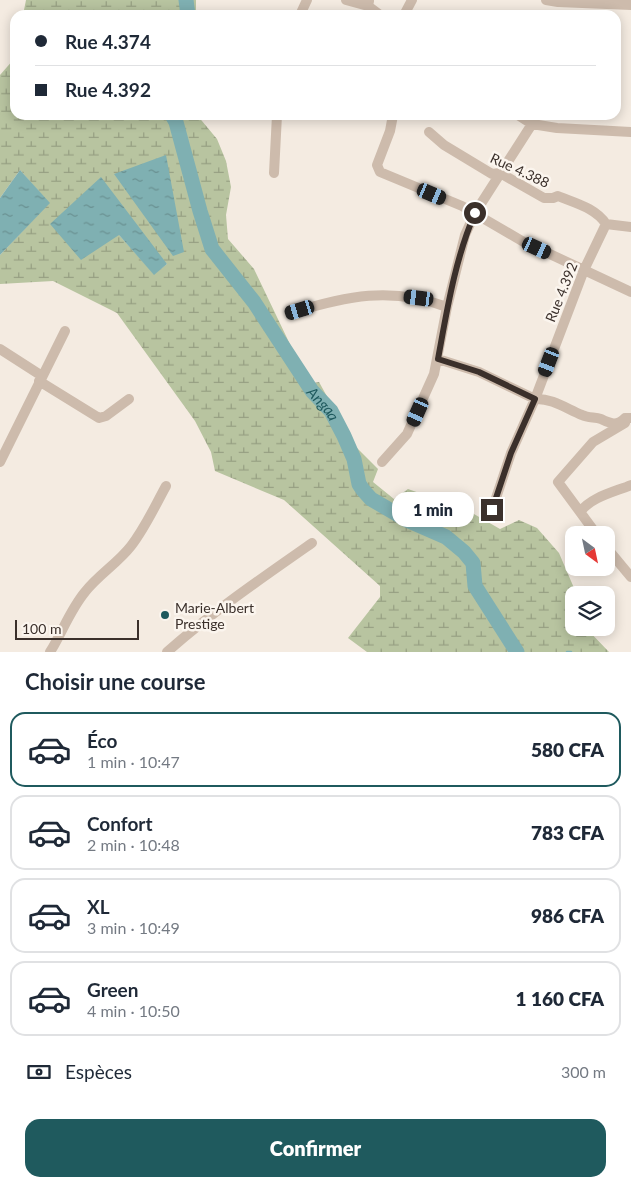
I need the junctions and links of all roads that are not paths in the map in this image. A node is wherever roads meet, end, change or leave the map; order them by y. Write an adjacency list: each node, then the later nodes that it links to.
1 (346, 0): 3 (street)
2 (546, 0): 4 (street)
3 (369, 3)
4 (631, 5)
5 (277, 120): 11 (street)
6 (392, 120): 13 (street)
7 (526, 120): 8 (street)
8 (532, 124): 10 (street); 12 (street)
9 (428, 132): 12 (street, Rue 4.388)
10 (631, 132)
11 (274, 173)
12 (500, 173): 13 (street); 14 (street, Rue 4.388)
13 (475, 213): 16 (street); 18 (street)
14 (606, 224): 15 (street); 16 (street, Rue 4.392)
15 (631, 227)
16 (584, 270): 17 (street); 25 (street, Rue 4.392)
17 (631, 292)
18 (447, 307): 19 (street); 22 (street)
19 (291, 313)
20 (65, 330): 23 (street)
21 (0, 349): 23 (street)
22 (438, 359): 25 (street); 28 (street)
23 (40, 378): 24 (street); 27 (street)
24 (129, 399)
25 (535, 399): 26 (street); 31 (street, Rue 4.392)
26 (631, 418): 32 (street)
27 (0, 462)
28 (382, 462)
29 (166, 486): 37 (street)
30 (631, 486): 32 (street)
31 (492, 510)
32 (580, 512): 33 (street)
33 (590, 526)
34 (312, 543): 38 (street)
35 (615, 558): 36 (street)
36 (631, 577)
37 (50, 652)
38 (167, 652)

